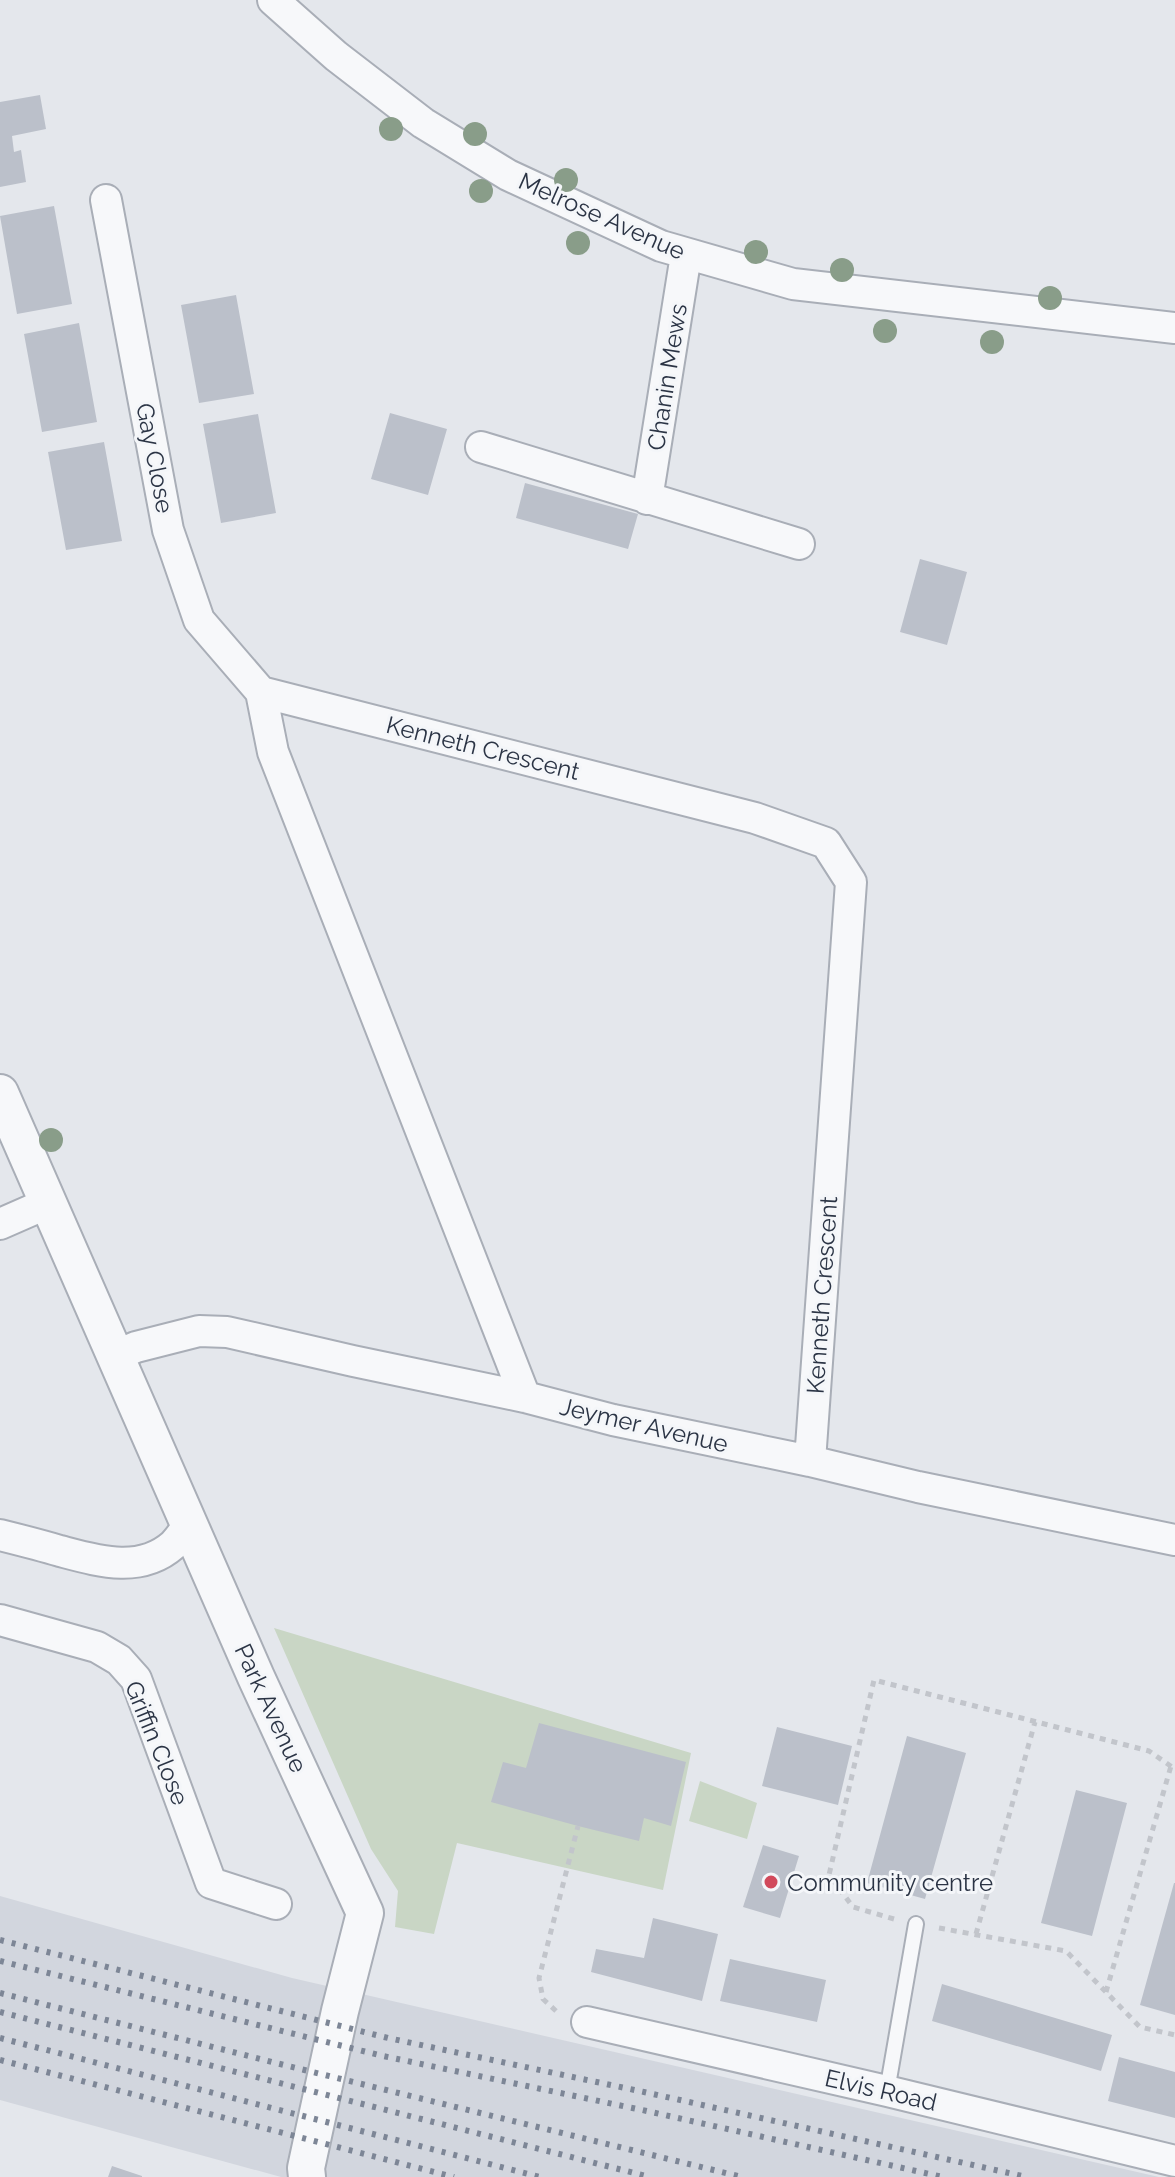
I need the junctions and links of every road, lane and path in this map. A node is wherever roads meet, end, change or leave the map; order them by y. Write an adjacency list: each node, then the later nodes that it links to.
1 (273, 0): 3 (street, Melrose Avenue)
2 (106, 200): 8 (street, Gay Close)
3 (686, 255): 4 (street, Melrose Avenue); 6 (street, Chanin Mews)
4 (1175, 328)
5 (481, 447): 6 (street)
6 (647, 499): 7 (street)
7 (799, 544)
8 (261, 692): 13 (street); 14 (street, Kenneth Crescent)
9 (0, 1093): 10 (street, Park Avenue)
10 (48, 1203): 11 (street); 12 (street, Park Avenue)
11 (0, 1224)
12 (115, 1356): 13 (street, Jeymer Avenue); 15 (street, Park Avenue)
13 (525, 1397): 14 (street, Jeymer Avenue)
14 (810, 1461): 17 (street, Jeymer Avenue)
15 (189, 1525): 16 (street); 30 (street, Park Avenue)
16 (0, 1535)
17 (1175, 1540)
18 (0, 1620): 22 (street, Griffin Close)
19 (1035, 1722): 20 (path); 23 (path); 24 (path)
20 (1173, 1768): 25 (path)
21 (578, 1826): 26 (path)
22 (276, 1904)
23 (916, 1924): 24 (path); 28 (lane)
24 (976, 1934): 25 (path)
25 (1106, 1992): 27 (path)
26 (587, 2022): 28 (street, Elvis Road)
27 (1175, 2035)
28 (887, 2091): 29 (street, Elvis Road)
29 (1175, 2161)
30 (307, 2177)

